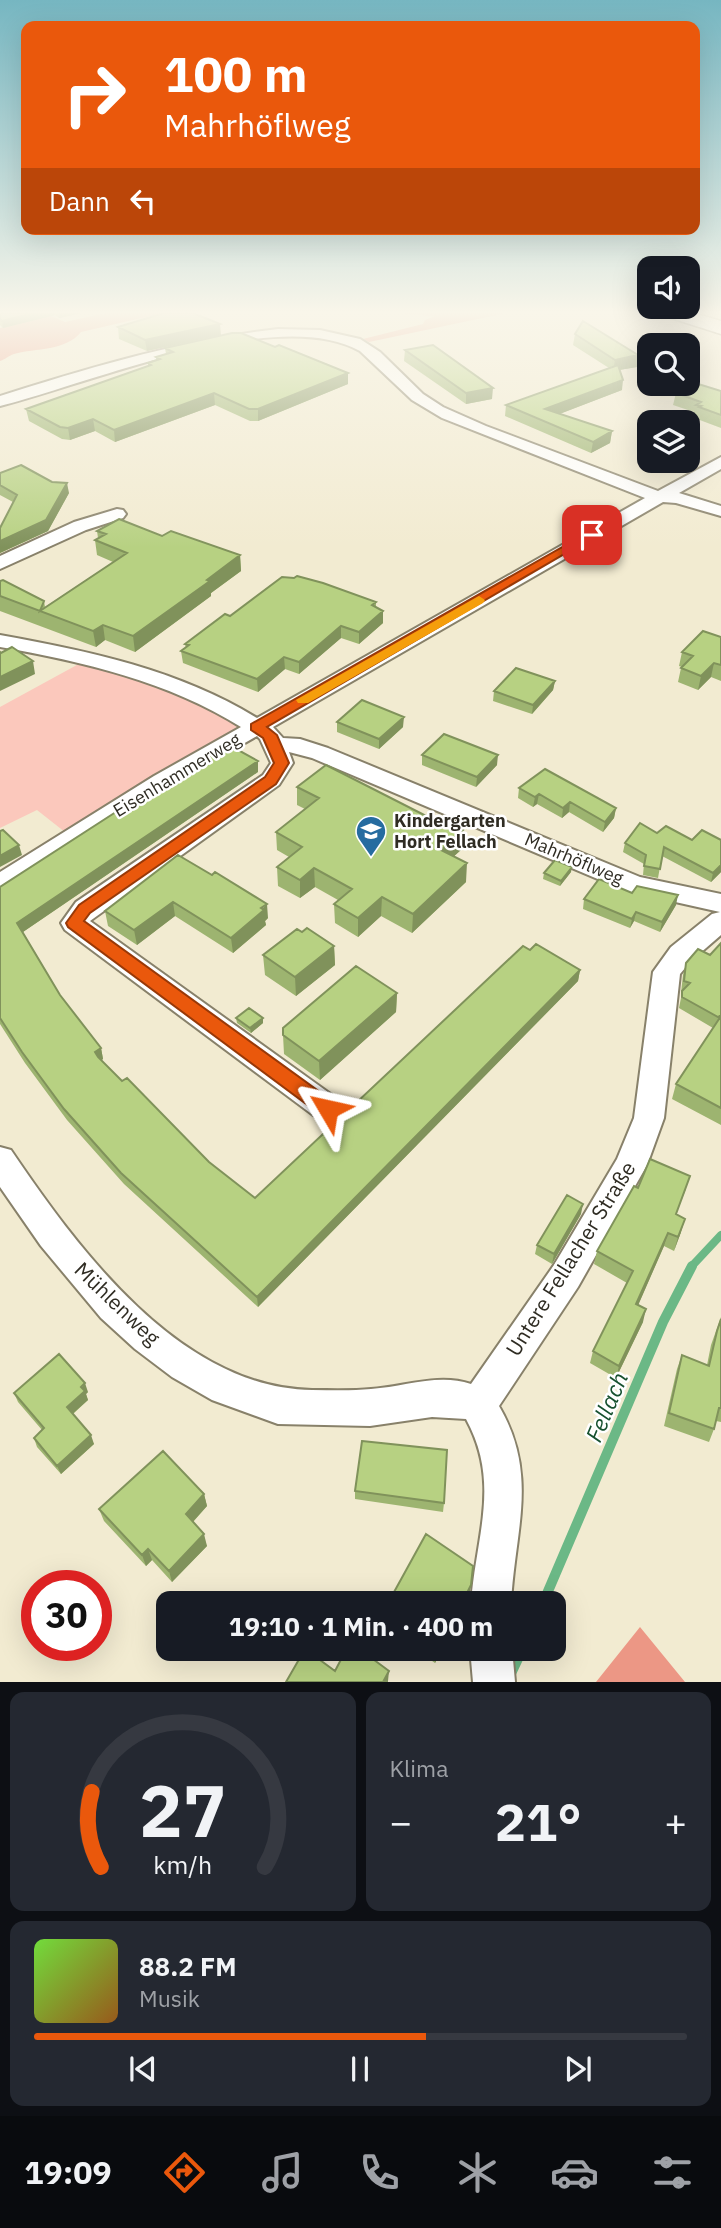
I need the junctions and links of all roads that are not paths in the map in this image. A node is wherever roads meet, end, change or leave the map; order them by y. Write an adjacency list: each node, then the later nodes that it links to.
1 (32, 391): 3 (street)
2 (413, 391): 5 (street)
3 (0, 401)
4 (721, 462): 5 (street, Eisenhammerweg)
5 (658, 497): 6 (street); 10 (street, Eisenhammerweg)
6 (721, 511)
7 (117, 514): 8 (street)
8 (0, 563)
9 (0, 641): 10 (street, Mahrhöflweg)
10 (266, 736): 11 (street, Eisenhammerweg); 12 (street, Mahrhöflweg); 14 (street)
11 (0, 884)
12 (721, 903)
13 (721, 921): 16 (street, Untere Fellacher Straße)
14 (328, 1109)
15 (0, 1160): 16 (street, Mühlenweg)
16 (478, 1405): 17 (street)
17 (491, 1591)

